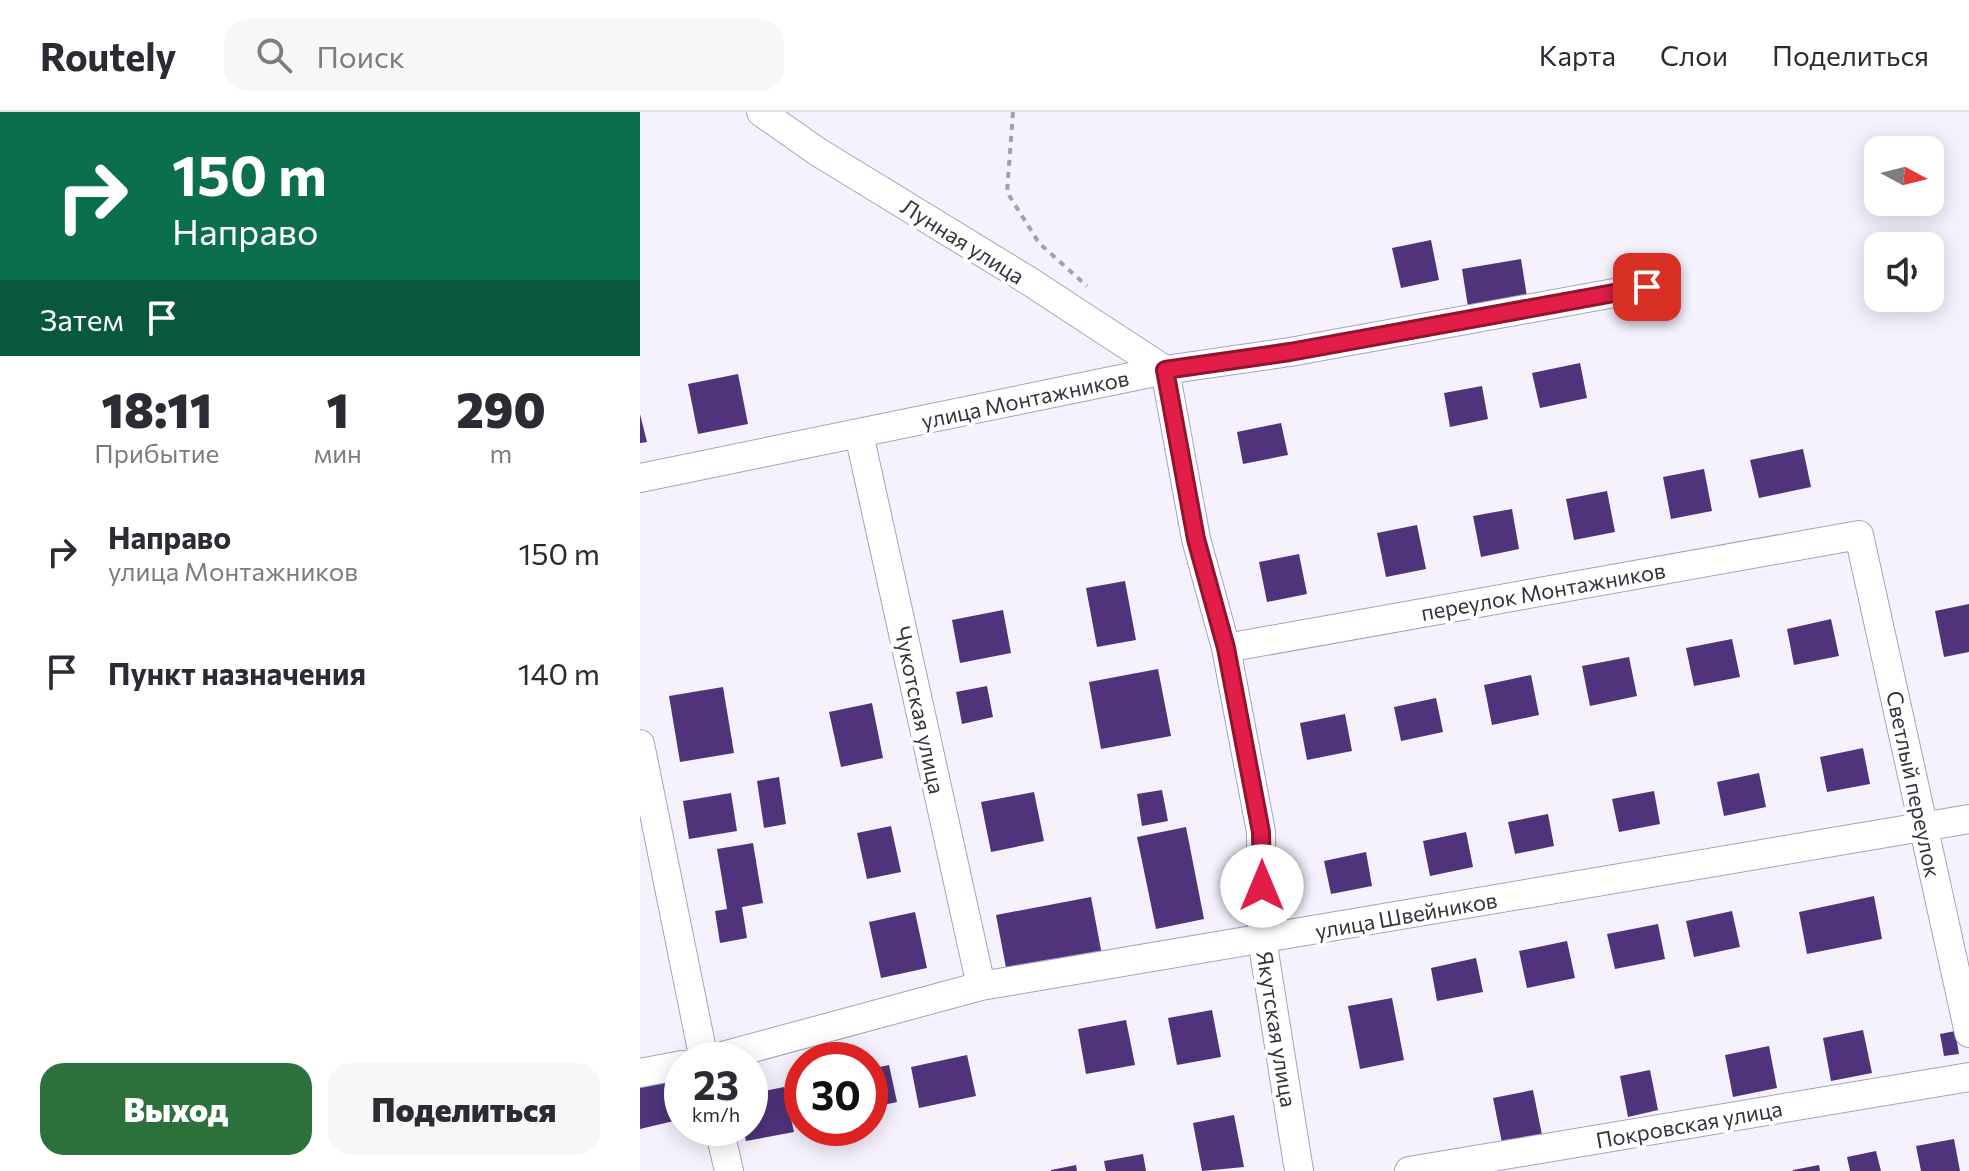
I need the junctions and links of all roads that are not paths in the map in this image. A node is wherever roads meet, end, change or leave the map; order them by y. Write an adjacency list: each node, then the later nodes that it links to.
1 (761, 112): 3 (street, Лунная улица)
2 (1647, 287): 3 (street, улица Монтажников)
3 (1165, 370): 4 (street, улица Монтажников); 7 (street, Якутская улица)
4 (859, 434): 5 (street, улица Монтажников); 12 (street, Чукотская улица)
5 (640, 478)
6 (1859, 535): 7 (street, переулок Монтажников); 10 (street, Светлый переулок)
7 (1226, 648): 11 (street, Якутская улица)
8 (640, 744): 14 (street)
9 (1969, 819): 10 (street, улица Швейников)
10 (1923, 827): 11 (street, улица Швейников); 13 (street, Светлый переулок)
11 (1262, 939): 12 (street, улица Швейников); 21 (street, Якутская улица)
12 (981, 986): 15 (street, улица Швейников)
13 (1969, 1033)
14 (702, 1042)
15 (768, 1043)
16 (664, 1068): 17 (street)
17 (640, 1073)
18 (1969, 1077): 22 (street, Покровская улица)
19 (723, 1146): 20 (street)
20 (729, 1171)
21 (1299, 1171)
22 (1409, 1171)

